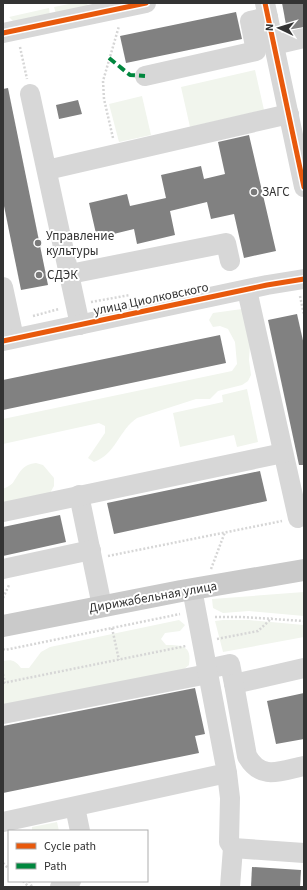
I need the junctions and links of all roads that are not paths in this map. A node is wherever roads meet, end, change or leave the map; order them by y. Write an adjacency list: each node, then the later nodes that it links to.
1 (146, 3): 2 (street)
2 (96, 8): 4 (street)
3 (267, 10): 6 (street); 7 (street)
4 (11, 38)
5 (304, 38): 6 (street)
6 (274, 45): 9 (street)
7 (145, 76)
8 (30, 94): 10 (street)
9 (289, 114): 10 (street); 11 (street)
10 (47, 170): 13 (street)
11 (304, 187)
12 (230, 261): 13 (street)
13 (70, 274): 17 (street)
14 (304, 279): 16 (street, улица Циолковского)
15 (3, 287): 18 (street)
16 (247, 290): 17 (street, улица Циолковского); 19 (street)
17 (80, 325): 18 (street, улица Циолковского)
18 (8, 339)
19 (283, 453): 20 (street); 22 (street)
20 (79, 495): 21 (street); 23 (street)
21 (3, 512)
22 (298, 518)
23 (92, 554): 24 (street); 29 (street)
24 (3, 568)
25 (304, 570): 27 (main road, Дирижабельная улица)
26 (304, 578): 27 (main road)
27 (258, 579): 28 (main road, Дирижабельная улица)
28 (192, 589): 29 (main road, Дирижабельная улица); 32 (street)
29 (102, 606): 30 (main road, Дирижабельная улица)
30 (3, 626)
31 (304, 668): 33 (street)
32 (208, 672): 33 (street); 34 (street); 36 (street)
33 (234, 684): 35 (street)
34 (3, 714)
35 (304, 766)
36 (227, 773): 37 (street); 40 (street)
37 (76, 807): 38 (street); 39 (street)
38 (3, 822)
39 (80, 830)
40 (233, 848): 41 (street); 44 (street)
41 (304, 853)
42 (69, 882): 43 (street)
43 (60, 887)
44 (230, 887)

